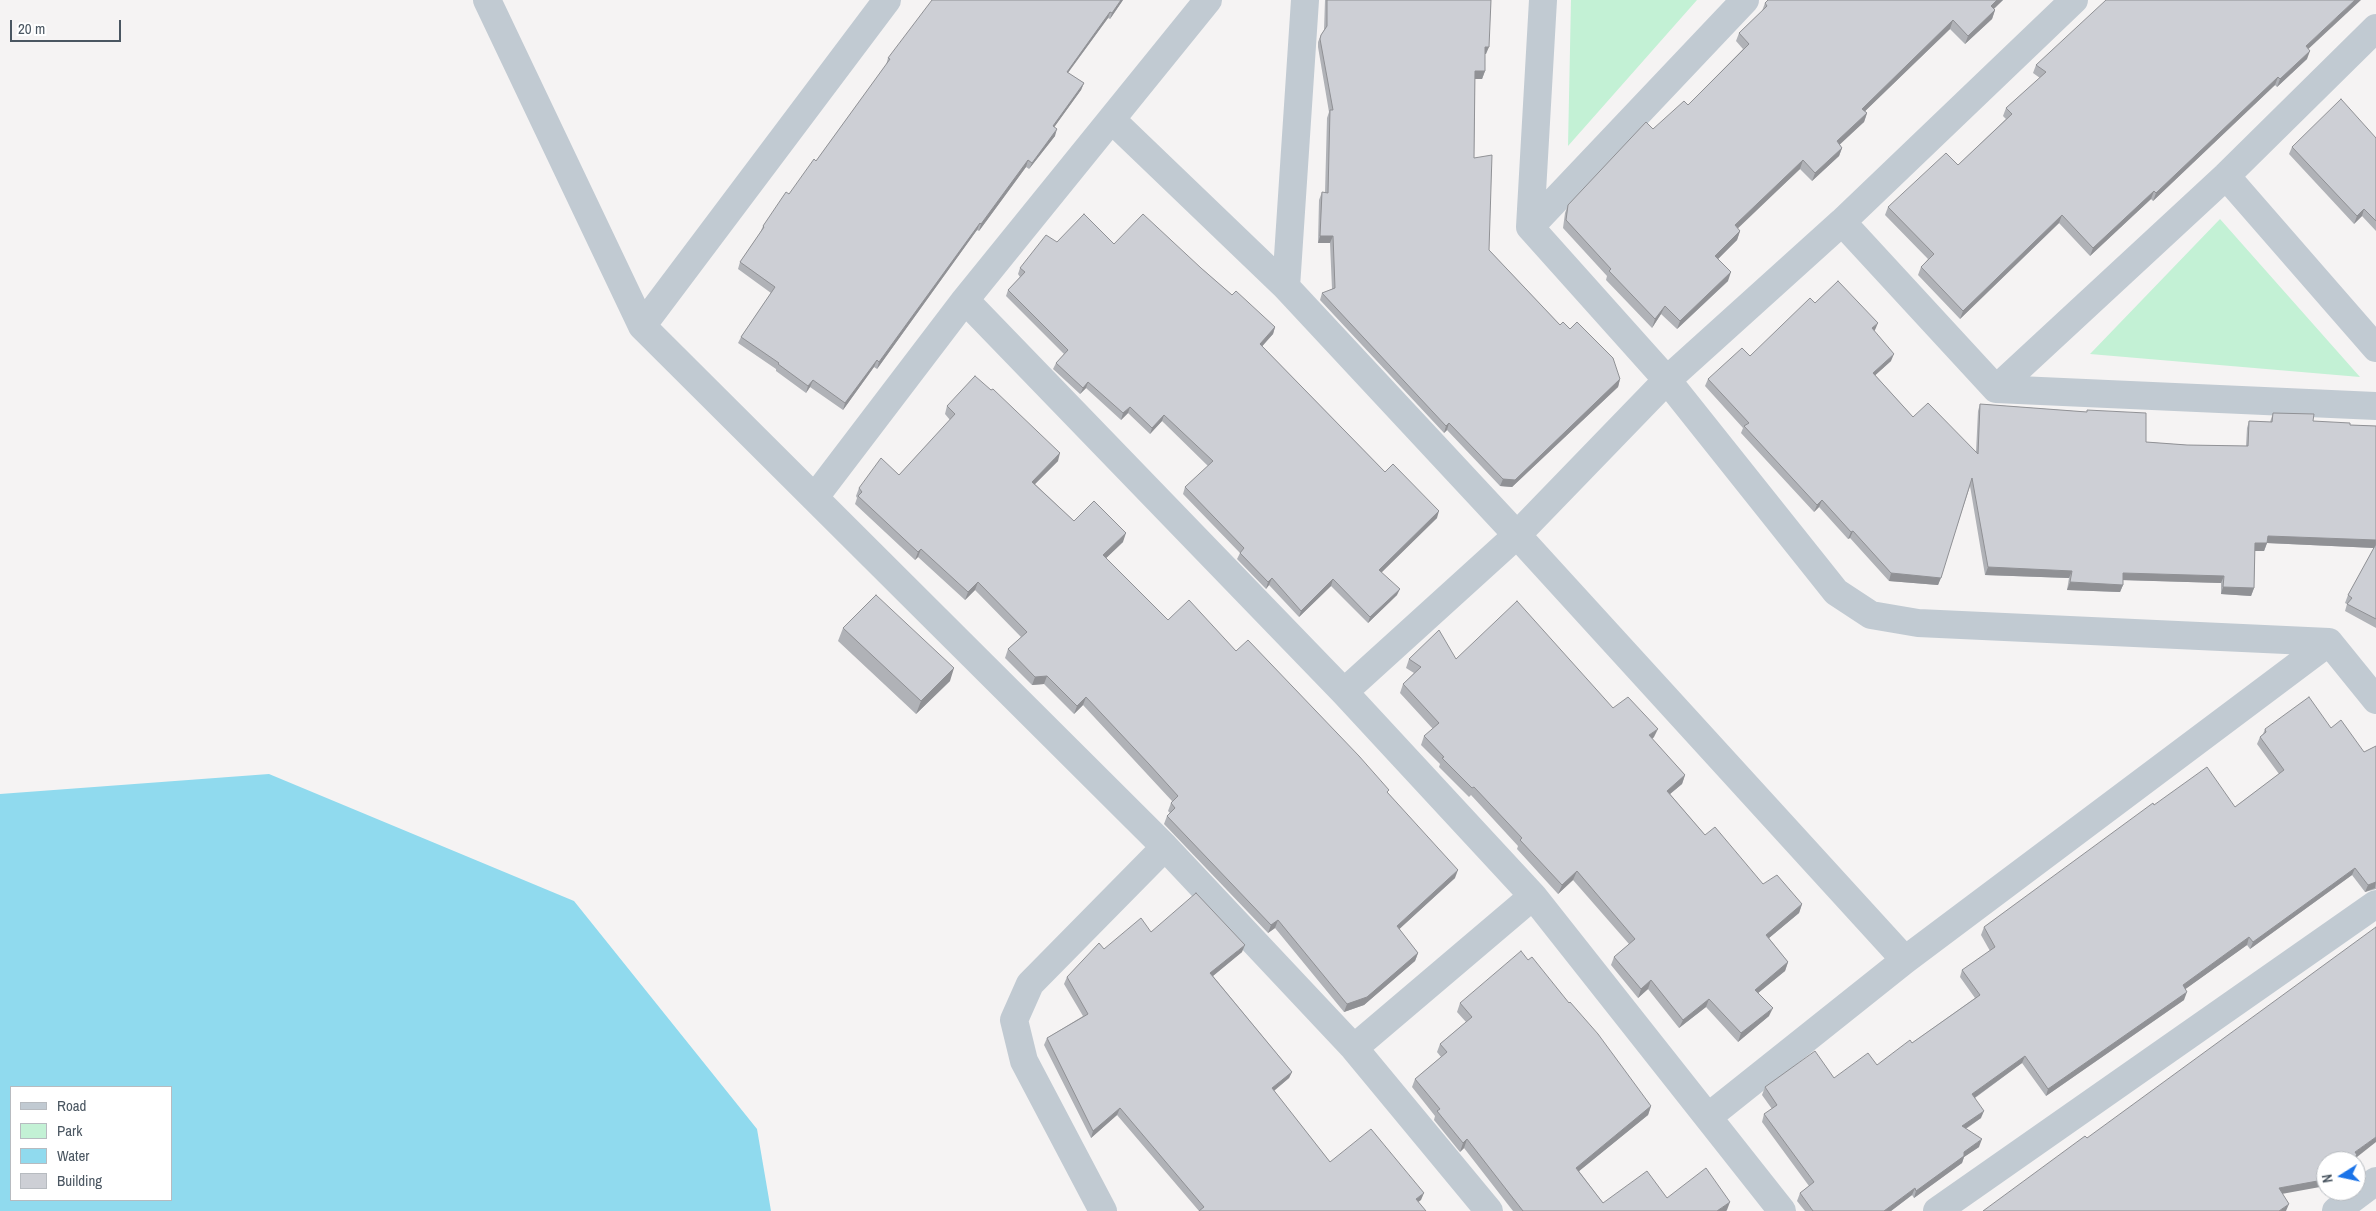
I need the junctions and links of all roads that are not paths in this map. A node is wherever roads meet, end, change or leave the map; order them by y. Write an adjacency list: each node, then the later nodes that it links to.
1 (487, 0): 15 (street)
2 (888, 0): 15 (street)
3 (1208, 0): 9 (street)
4 (1305, 0): 13 (street)
5 (1542, 0): 12 (street)
6 (1745, 0): 12 (street)
7 (2074, 0): 11 (street)
8 (2376, 28): 10 (street)
9 (1112, 120): 13 (street); 14 (street)
10 (2226, 176): 16 (street); 18 (street)
11 (1842, 222): 17 (street); 18 (street)
12 (1530, 228): 17 (street)
13 (1286, 287): 21 (street)
14 (965, 300): 20 (street); 23 (street)
15 (642, 326): 20 (street)
16 (2376, 348)
17 (1667, 380): 21 (street); 22 (street)
18 (1996, 389): 19 (street)
19 (2376, 406)
20 (816, 497): 25 (street)
21 (1516, 535): 23 (street); 28 (street)
22 (2329, 642): 24 (street); 28 (street)
23 (1344, 692): 26 (street)
24 (2376, 700)
25 (1165, 847): 29 (street); 32 (street)
26 (1533, 896): 29 (street); 30 (street)
27 (2376, 904): 35 (street)
28 (1905, 960): 30 (street)
29 (1354, 1048): 33 (street)
30 (1708, 1117): 34 (street)
31 (2376, 1181): 36 (street)
32 (1103, 1211)
33 (1490, 1211)
34 (1782, 1211)
35 (1937, 1211)
36 (2336, 1211)

